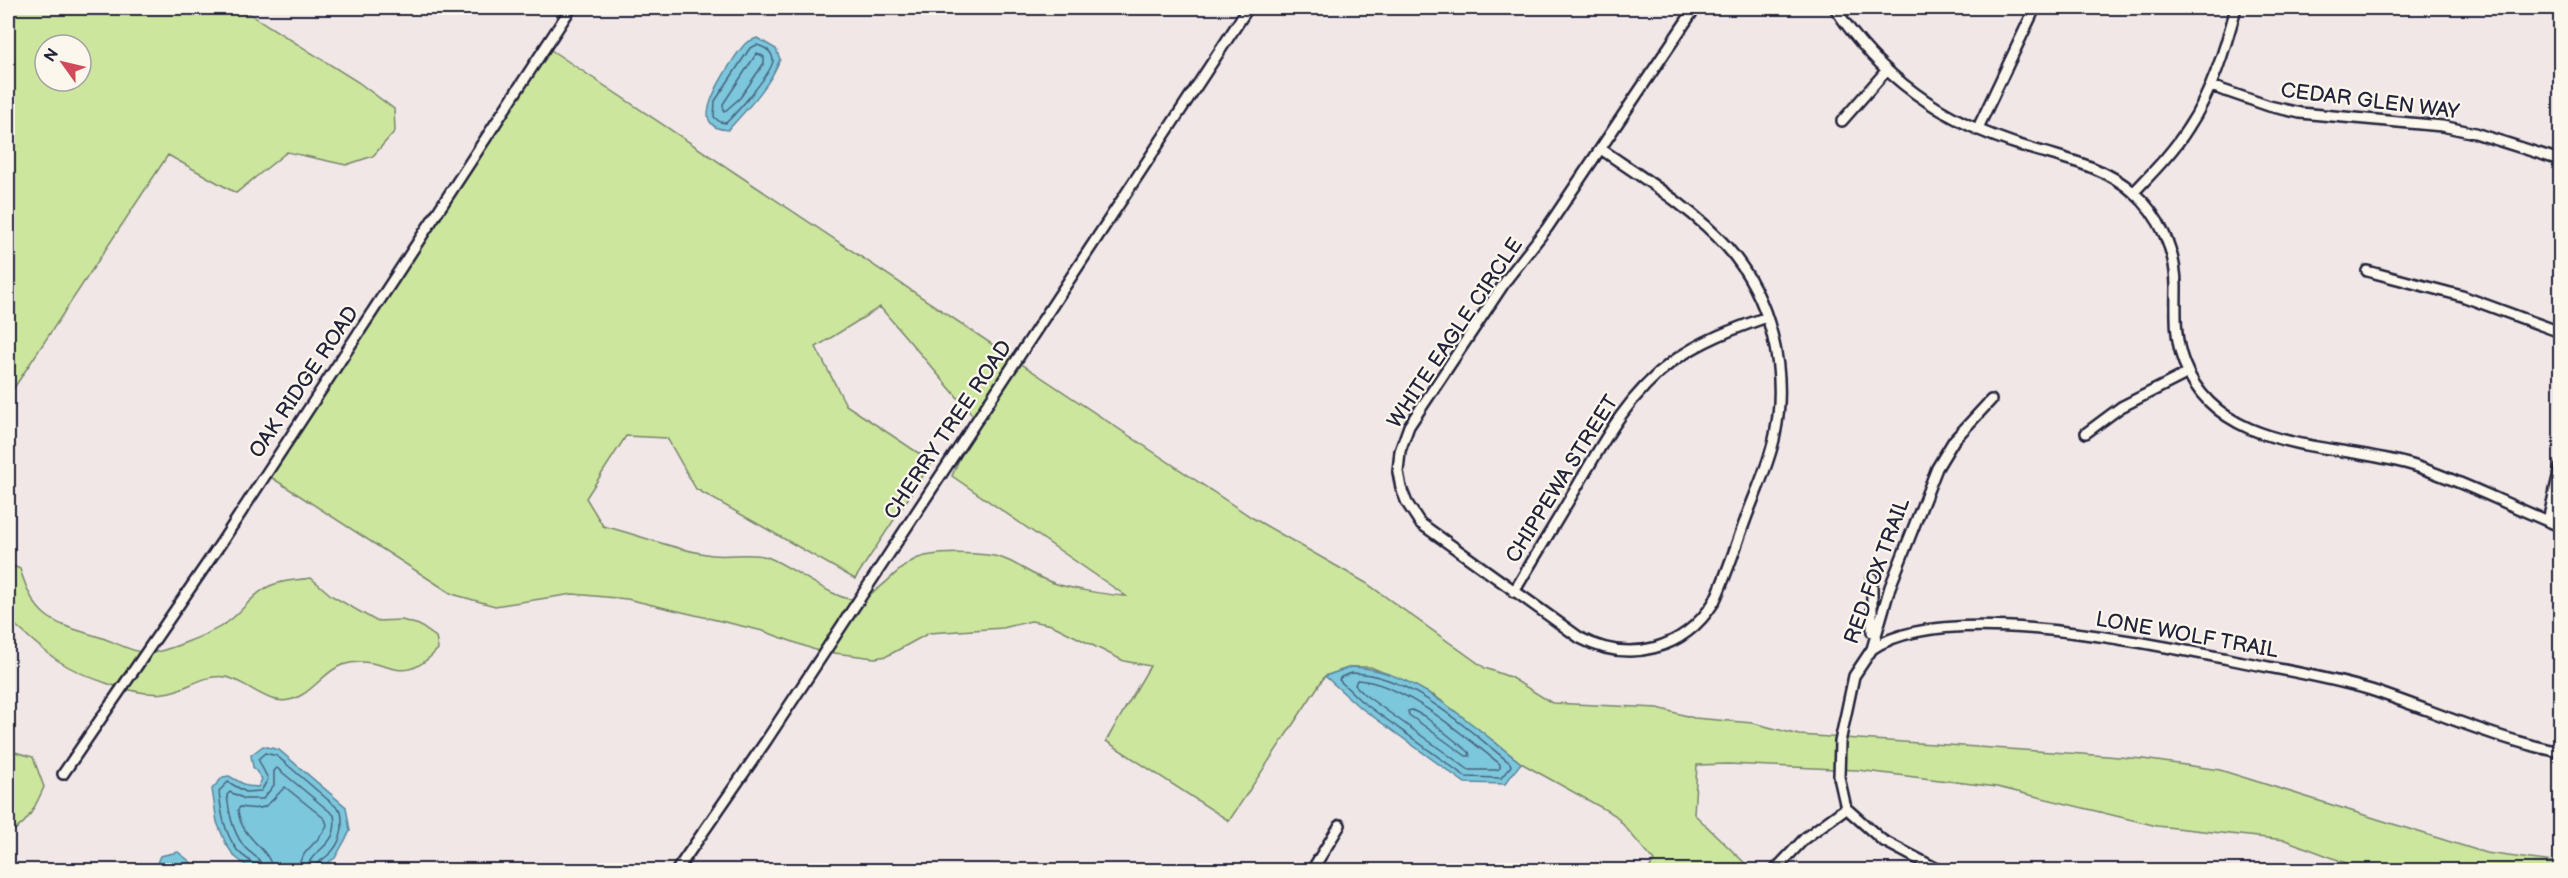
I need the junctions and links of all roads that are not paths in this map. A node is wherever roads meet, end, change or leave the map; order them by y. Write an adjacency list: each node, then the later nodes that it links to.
1 (571, 8): 27 (street, OAK RIDGE ROAD)
2 (1248, 8): 30 (street, CHERRY TREE ROAD)
3 (1695, 8): 11 (street, WHITE EAGLE CIRCLE)
4 (1835, 8): 7 (street)
5 (2035, 8): 10 (street)
6 (2236, 8): 8 (street)
7 (1886, 71): 9 (street); 10 (street)
8 (2211, 86): 12 (street, CEDAR GLEN WAY); 13 (street)
9 (1842, 121)
10 (1977, 130): 13 (street)
11 (1601, 149): 15 (street, WHITE EAGLE CIRCLE); 24 (street, WHITE EAGLE CIRCLE)
12 (2560, 160)
13 (2134, 192): 17 (street)
14 (2367, 271): 16 (street)
15 (1767, 317): 24 (street, CHIPPEWA STREET); 24 (street, WHITE EAGLE CIRCLE)
16 (2560, 332)
17 (2188, 373): 19 (street); 21 (street)
18 (1991, 400): 25 (street, RED FOX TRAIL)
19 (2086, 433)
20 (2560, 468): 21 (street)
21 (2548, 521): 22 (street)
22 (2560, 526)
23 (1872, 578): 25 (street)
24 (1514, 592)
25 (1872, 649): 26 (street, LONE WOLF TRAIL); 28 (street, RED FOX TRAIL)
26 (2560, 752)
27 (63, 774)
28 (1846, 808): 32 (street); 33 (street)
29 (1340, 825): 31 (street)
30 (677, 870)
31 (1312, 870)
32 (1774, 870)
33 (1939, 870)

